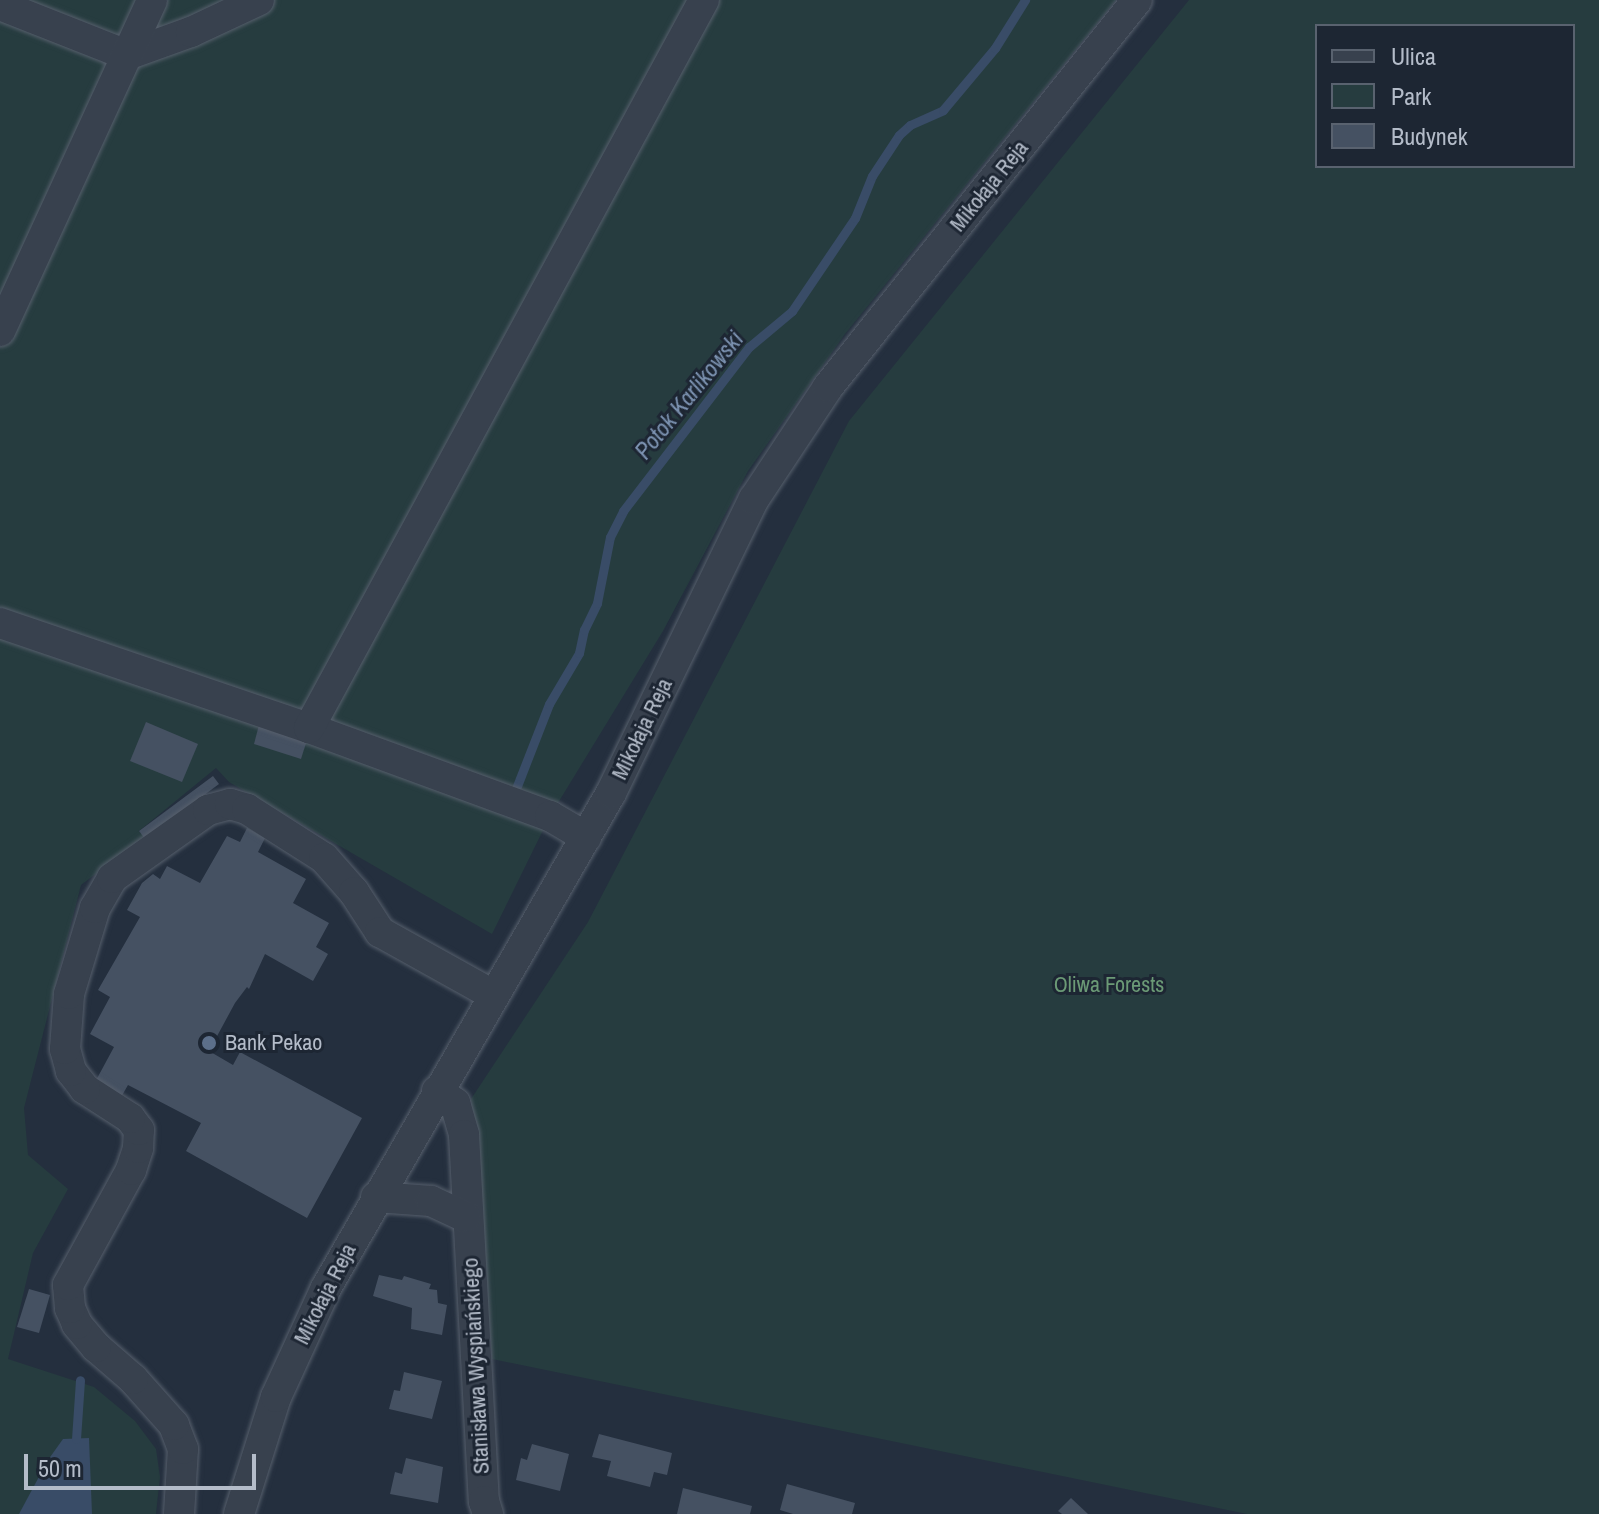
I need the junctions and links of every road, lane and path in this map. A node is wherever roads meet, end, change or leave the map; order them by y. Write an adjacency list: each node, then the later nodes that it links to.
1 (152, 0): 6 (street)
2 (259, 0): 6 (street)
3 (704, 0): 9 (street)
4 (1137, 0): 10 (street, Mikołaja Reja)
5 (0, 5): 6 (street)
6 (127, 55): 7 (street)
7 (0, 331)
8 (0, 623): 9 (street)
9 (309, 728): 10 (street)
10 (586, 837): 11 (street, Mikołaja Reja)
11 (493, 995): 12 (street, Mikołaja Reja); 15 (street)
12 (437, 1091): 13 (street, Mikołaja Reja); 14 (street, Stanisława Wyspiańskiego)
13 (376, 1197): 14 (street); 16 (street, Mikołaja Reja)
14 (466, 1217): 17 (street, Stanisława Wyspiańskiego)
15 (179, 1514)
16 (239, 1514)
17 (488, 1514)

